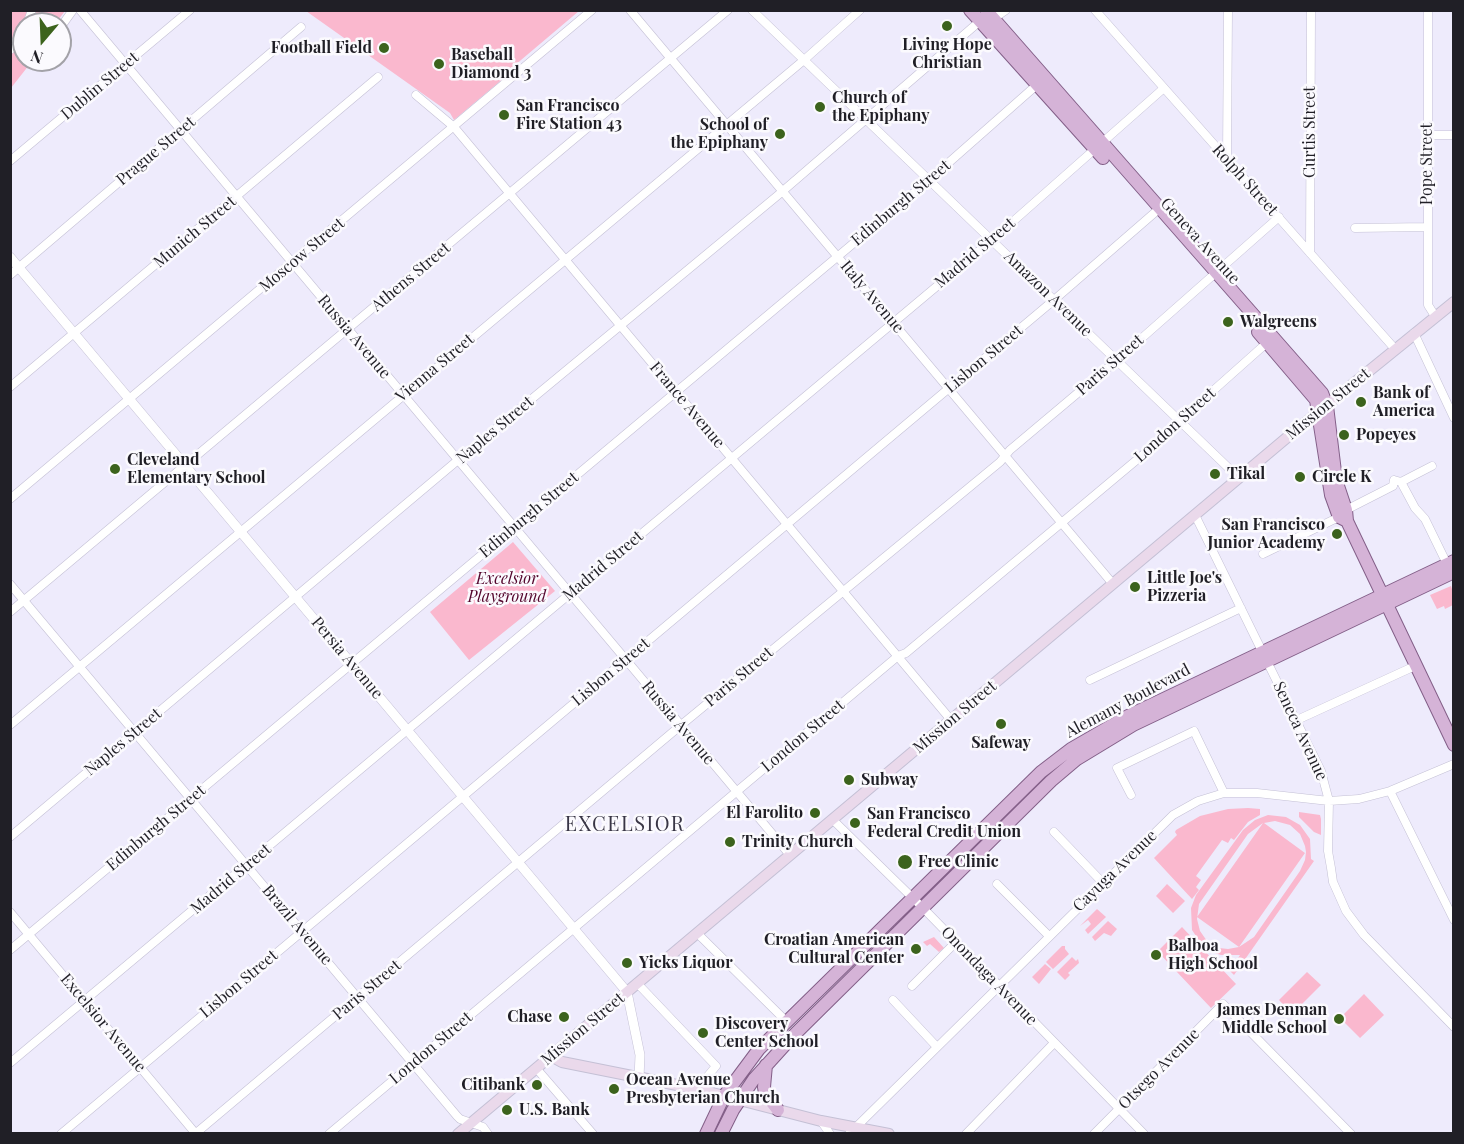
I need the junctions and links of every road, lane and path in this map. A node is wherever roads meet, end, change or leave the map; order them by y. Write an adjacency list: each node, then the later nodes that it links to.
1 (80, 10): 18 (street, Russia Avenue)
2 (190, 10): 18 (street, Dublin Street)
3 (592, 10): 25 (street, Moscow Street)
4 (630, 10): 16 (street, Italy Avenue)
5 (728, 10): 16 (street, Athens Street)
6 (752, 10): 17 (street, Amazon Avenue)
7 (860, 10): 17 (street, Vienna Street)
8 (970, 10): 14 (main road, Geneva Avenue)
9 (1006, 10): 14 (street, Naples Street)
10 (1095, 10): 21 (street, Rolph Street)
11 (1228, 10): 30 (street)
12 (1311, 10): 41 (street, Curtis Street)
13 (1428, 10): 27 (street, Pope Street)
14 (985, 15): 20 (main road, Geneva Avenue); 23 (street, Naples Street)
15 (301, 27): 26 (street, Prague Street)
16 (670, 58): 24 (street, Italy Avenue); 34 (street, Athens Street)
17 (804, 60): 23 (street, Amazon Avenue); 24 (street, Vienna Street)
18 (126, 65): 26 (street, Russia Avenue); 31 (street, Dublin Street)
19 (378, 77): 35 (street, Munich Street)
20 (1041, 82): 29 (main road, Geneva Avenue); 32 (street, Edinburgh Street)
21 (1164, 88): 29 (street, Madrid Street); 30 (street, Rolph Street)
22 (416, 95): 25 (street, France Avenue)
23 (866, 120): 32 (street, Amazon Avenue); 33 (street, Naples Street)
24 (727, 124): 33 (street, Italy Avenue); 44 (street, Vienna Street)
25 (454, 127): 34 (street, France Avenue); 45 (street, Moscow Street)
26 (181, 131): 35 (street, Russia Avenue); 46 (street, Prague Street)
27 (1427, 135): 28 (street); 38 (street, Pope Street)
28 (1454, 135)
29 (1099, 146): 36 (main road, Geneva Avenue); 40 (street, Madrid Street)
30 (1227, 159): 37 (street, Rolph Street)
31 (10, 161)
32 (929, 180): 40 (street, Amazon Avenue); 43 (street, Edinburgh Street)
33 (783, 191): 43 (street, Italy Avenue); 53 (street, Naples Street)
34 (510, 194): 44 (street, France Avenue); 54 (street, Athens Street)
35 (237, 197): 45 (street, Russia Avenue); 55 (street, Munich Street)
36 (1156, 211): 48 (main road, Geneva Avenue); 49 (street, Lisbon Street)
37 (1279, 218): 41 (street, Rolph Street); 48 (street, Paris Street)
38 (1427, 227): 39 (street); 51 (street, Pope Street)
39 (1355, 228)
40 (992, 240): 49 (street, Amazon Avenue); 52 (street, Madrid Street)
41 (1310, 253): 58 (street, Rolph Street)
42 (10, 257): 46 (street, Persia Avenue)
43 (838, 257): 52 (street, Italy Avenue); 62 (street, Edinburgh Street)
44 (565, 260): 53 (street, France Avenue); 63 (street, Vienna Street)
45 (292, 263): 54 (street, Russia Avenue); 64 (street, Moscow Street)
46 (19, 267): 47 (street, Prague Street); 55 (street, Persia Avenue)
47 (10, 275)
48 (1213, 275): 57 (main road, Geneva Avenue); 59 (street, Paris Street)
49 (1054, 300): 59 (street, Amazon Avenue); 61 (street, Lisbon Street)
50 (1454, 302): 51 (main road, Mission Street)
51 (1435, 316): 56 (main road, Mission Street)
52 (893, 322): 61 (street, Italy Avenue); 69 (street, Madrid Street)
53 (621, 326): 62 (street, France Avenue); 70 (street, Naples Street)
54 (348, 329): 63 (street, Russia Avenue); 71 (street, Athens Street)
55 (75, 333): 60 (street, Munich Street); 64 (street, Persia Avenue)
56 (1414, 333): 58 (main road, Mission Street); 66 (street)
57 (1270, 340): 65 (main road, Geneva Avenue); 67 (street, London Street)
58 (1395, 349): 65 (main road, Mission Street)
59 (1117, 360): 67 (street, Amazon Avenue); 68 (street, Paris Street)
60 (10, 387)
61 (949, 389): 68 (street, Italy Avenue); 79 (street, Lisbon Street)
62 (676, 392): 69 (street, France Avenue); 80 (street, Edinburgh Street)
63 (403, 396): 70 (street, Russia Avenue); 81 (street, Vienna Street)
64 (130, 399): 71 (street, Persia Avenue); 75 (street, Moscow Street)
65 (1323, 409): 73 (main road, Mission Street); 77 (main road, Geneva Avenue)
66 (1454, 417)
67 (1182, 422): 73 (street, Amazon Avenue); 78 (street, London Street)
68 (1004, 455): 78 (street, Italy Avenue); 86 (street, Paris Street)
69 (731, 458): 79 (street, France Avenue); 87 (street, Madrid Street)
70 (458, 461): 80 (street, Russia Avenue); 88 (street, Naples Street)
71 (186, 465): 81 (street, Persia Avenue); 90 (street, Athens Street)
72 (1432, 466): 74 (street)
73 (1239, 478): 76 (main road, Mission Street)
74 (1401, 482): 77 (street); 83 (street)
75 (10, 499)
76 (1195, 515): 85 (main road, Mission Street); 91 (street, Seneca Avenue)
77 (1344, 516): 82 (street); 89 (main road, Geneva Avenue)
78 (1062, 523): 85 (street, Italy Avenue); 93 (street, London Street)
79 (787, 524): 86 (street, France Avenue); 95 (street, Lisbon Street)
80 (514, 528): 87 (street, Russia Avenue); 96 (street, Edinburgh Street)
81 (241, 531): 88 (street, Persia Avenue); 97 (street, Vienna Street)
82 (1263, 554)
83 (1452, 569): 89 (main road, Alemany Boulevard)
84 (10, 584): 90 (street, Brazil Avenue)
85 (1113, 584): 100 (main road, Mission Street)
86 (843, 590): 93 (street, France Avenue); 103 (street, Paris Street)
87 (569, 595): 95 (street, Russia Avenue); 104 (street, Madrid Street)
88 (296, 597): 96 (street, Persia Avenue); 105 (street, Naples Street)
89 (1384, 599): 94 (main road, Alemany Boulevard); 98 (main road, Geneva Avenue)
90 (24, 601): 92 (street, Athens Street); 97 (street, Brazil Avenue)
91 (1241, 608): 94 (street, Seneca Avenue); 99 (street)
92 (10, 612)
93 (898, 656): 100 (street, France Avenue); 109 (street, London Street)
94 (1265, 656): 101 (street, Seneca Avenue); 123 (main road, Alemany Boulevard); 124 (main road, Alemany Boulevard)
95 (625, 660): 103 (street, Russia Avenue); 111 (street, Lisbon Street)
96 (352, 664): 104 (street, Persia Avenue); 113 (street, Edinburgh Street)
97 (81, 666): 102 (street, Vienna Street); 105 (street, Brazil Avenue)
98 (1415, 666): 101 (street); 106 (main road, Geneva Avenue)
99 (1090, 680)
100 (951, 720): 115 (main road, Mission Street)
101 (1297, 720): 114 (street, Seneca Avenue)
102 (10, 726)
103 (681, 726): 109 (street, Russia Avenue); 119 (street, Paris Street)
104 (408, 730): 111 (street, Persia Avenue); 120 (street, Madrid Street)
105 (135, 732): 113 (street, Brazil Avenue); 117 (street, Naples Street)
106 (1454, 745)
107 (1454, 764): 108 (street, Cayuga Avenue)
108 (1390, 790): 114 (street, Cayuga Avenue); 126 (street)
109 (736, 792): 118 (street, Russia Avenue); 127 (street, London Street)
110 (1224, 793): 112 (street); 114 (street, Cayuga Avenue); 121 (street, Cayuga Avenue)
111 (463, 795): 119 (street, Persia Avenue); 128 (street, Lisbon Street)
112 (1131, 795)
113 (190, 799): 120 (street, Brazil Avenue); 130 (street, Edinburgh Street)
114 (1329, 801): 142 (street, Seneca Avenue)
115 (833, 820): 118 (main road, Mission Street); 123 (street, Onondaga Avenue)
116 (1054, 832): 121 (street)
117 (10, 837)
118 (790, 855): 129 (main road, Mission Street)
119 (518, 862): 127 (street, Persia Avenue); 138 (street, Paris Street)
120 (246, 865): 128 (street, Brazil Avenue); 140 (street, Madrid Street)
121 (1103, 882): 131 (street, Cayuga Avenue)
122 (997, 884): 131 (street)
123 (914, 899): 124 (street, Onondaga Avenue); 141 (main road, Alemany Boulevard)
124 (923, 908): 132 (street, Onondaga Avenue); 148 (main road, Alemany Boulevard)
125 (10, 912): 130 (street, Excelsior Avenue)
126 (1454, 920)
127 (574, 928): 137 (street, Persia Avenue); 147 (street, London Street)
128 (302, 931): 138 (street, Brazil Avenue); 149 (street, Lisbon Street)
129 (697, 933): 134 (main road, Mission Street); 141 (street)
130 (29, 934): 133 (street, Edinburgh Street); 140 (street, Excelsior Avenue)
131 (1049, 936): 135 (street, Cayuga Avenue)
132 (955, 943): 135 (street, Onondaga Avenue); 136 (street)
133 (10, 950)
134 (637, 983): 137 (main road, Mission Street); 152 (street)
135 (998, 986): 143 (street, Onondaga Avenue); 144 (street, Cayuga Avenue)
136 (912, 987)
137 (627, 992): 145 (main road, Mission Street); 151 (street, Persia Avenue)
138 (357, 998): 147 (street, Brazil Avenue); 160 (street, Paris Street)
139 (893, 1000): 144 (street)
140 (84, 1001): 146 (street, Madrid Street); 149 (street, Excelsior Avenue)
141 (787, 1022): 153 (main road, Alemany Boulevard)
142 (1452, 1023)
143 (1054, 1043): 155 (street, Onondaga Avenue); 170 (street)
144 (937, 1047): 159 (street, Cayuga Avenue)
145 (551, 1056): 150 (main road, Mission Street); 151 (main road)
146 (10, 1063)
147 (413, 1063): 158 (street, Brazil Avenue); 162 (street, London Street)
148 (766, 1064): 154 (main road, Alemany Boulevard); 156 (main road)
149 (140, 1067): 160 (street, Excelsior Avenue); 161 (street, Lisbon Street)
150 (536, 1068): 158 (main road, Mission Street); 165 (street)
151 (639, 1078): 152 (main road)
152 (697, 1089): 153 (main road)
153 (724, 1096): 154 (main road); 166 (main road, Alemany Boulevard)
154 (740, 1100): 156 (main road); 167 (main road, Alemany Boulevard)
155 (1119, 1108): 171 (street, Otsego Avenue); 172 (street, Onondaga Avenue); 173 (street, Otsego Avenue)
156 (778, 1110): 157 (main road)
157 (821, 1121): 159 (main road); 168 (street)
158 (471, 1123): 163 (main road, Mission Street); 164 (street, Brazil Avenue)
159 (853, 1130): 169 (main road)
160 (196, 1133)
161 (61, 1134)
162 (329, 1134)
163 (458, 1134)
164 (488, 1134)
165 (593, 1134)
166 (706, 1134)
167 (721, 1134)
168 (830, 1134)
169 (890, 1134)
170 (966, 1134)
171 (1094, 1134)
172 (1144, 1134)
173 (1351, 1134)

